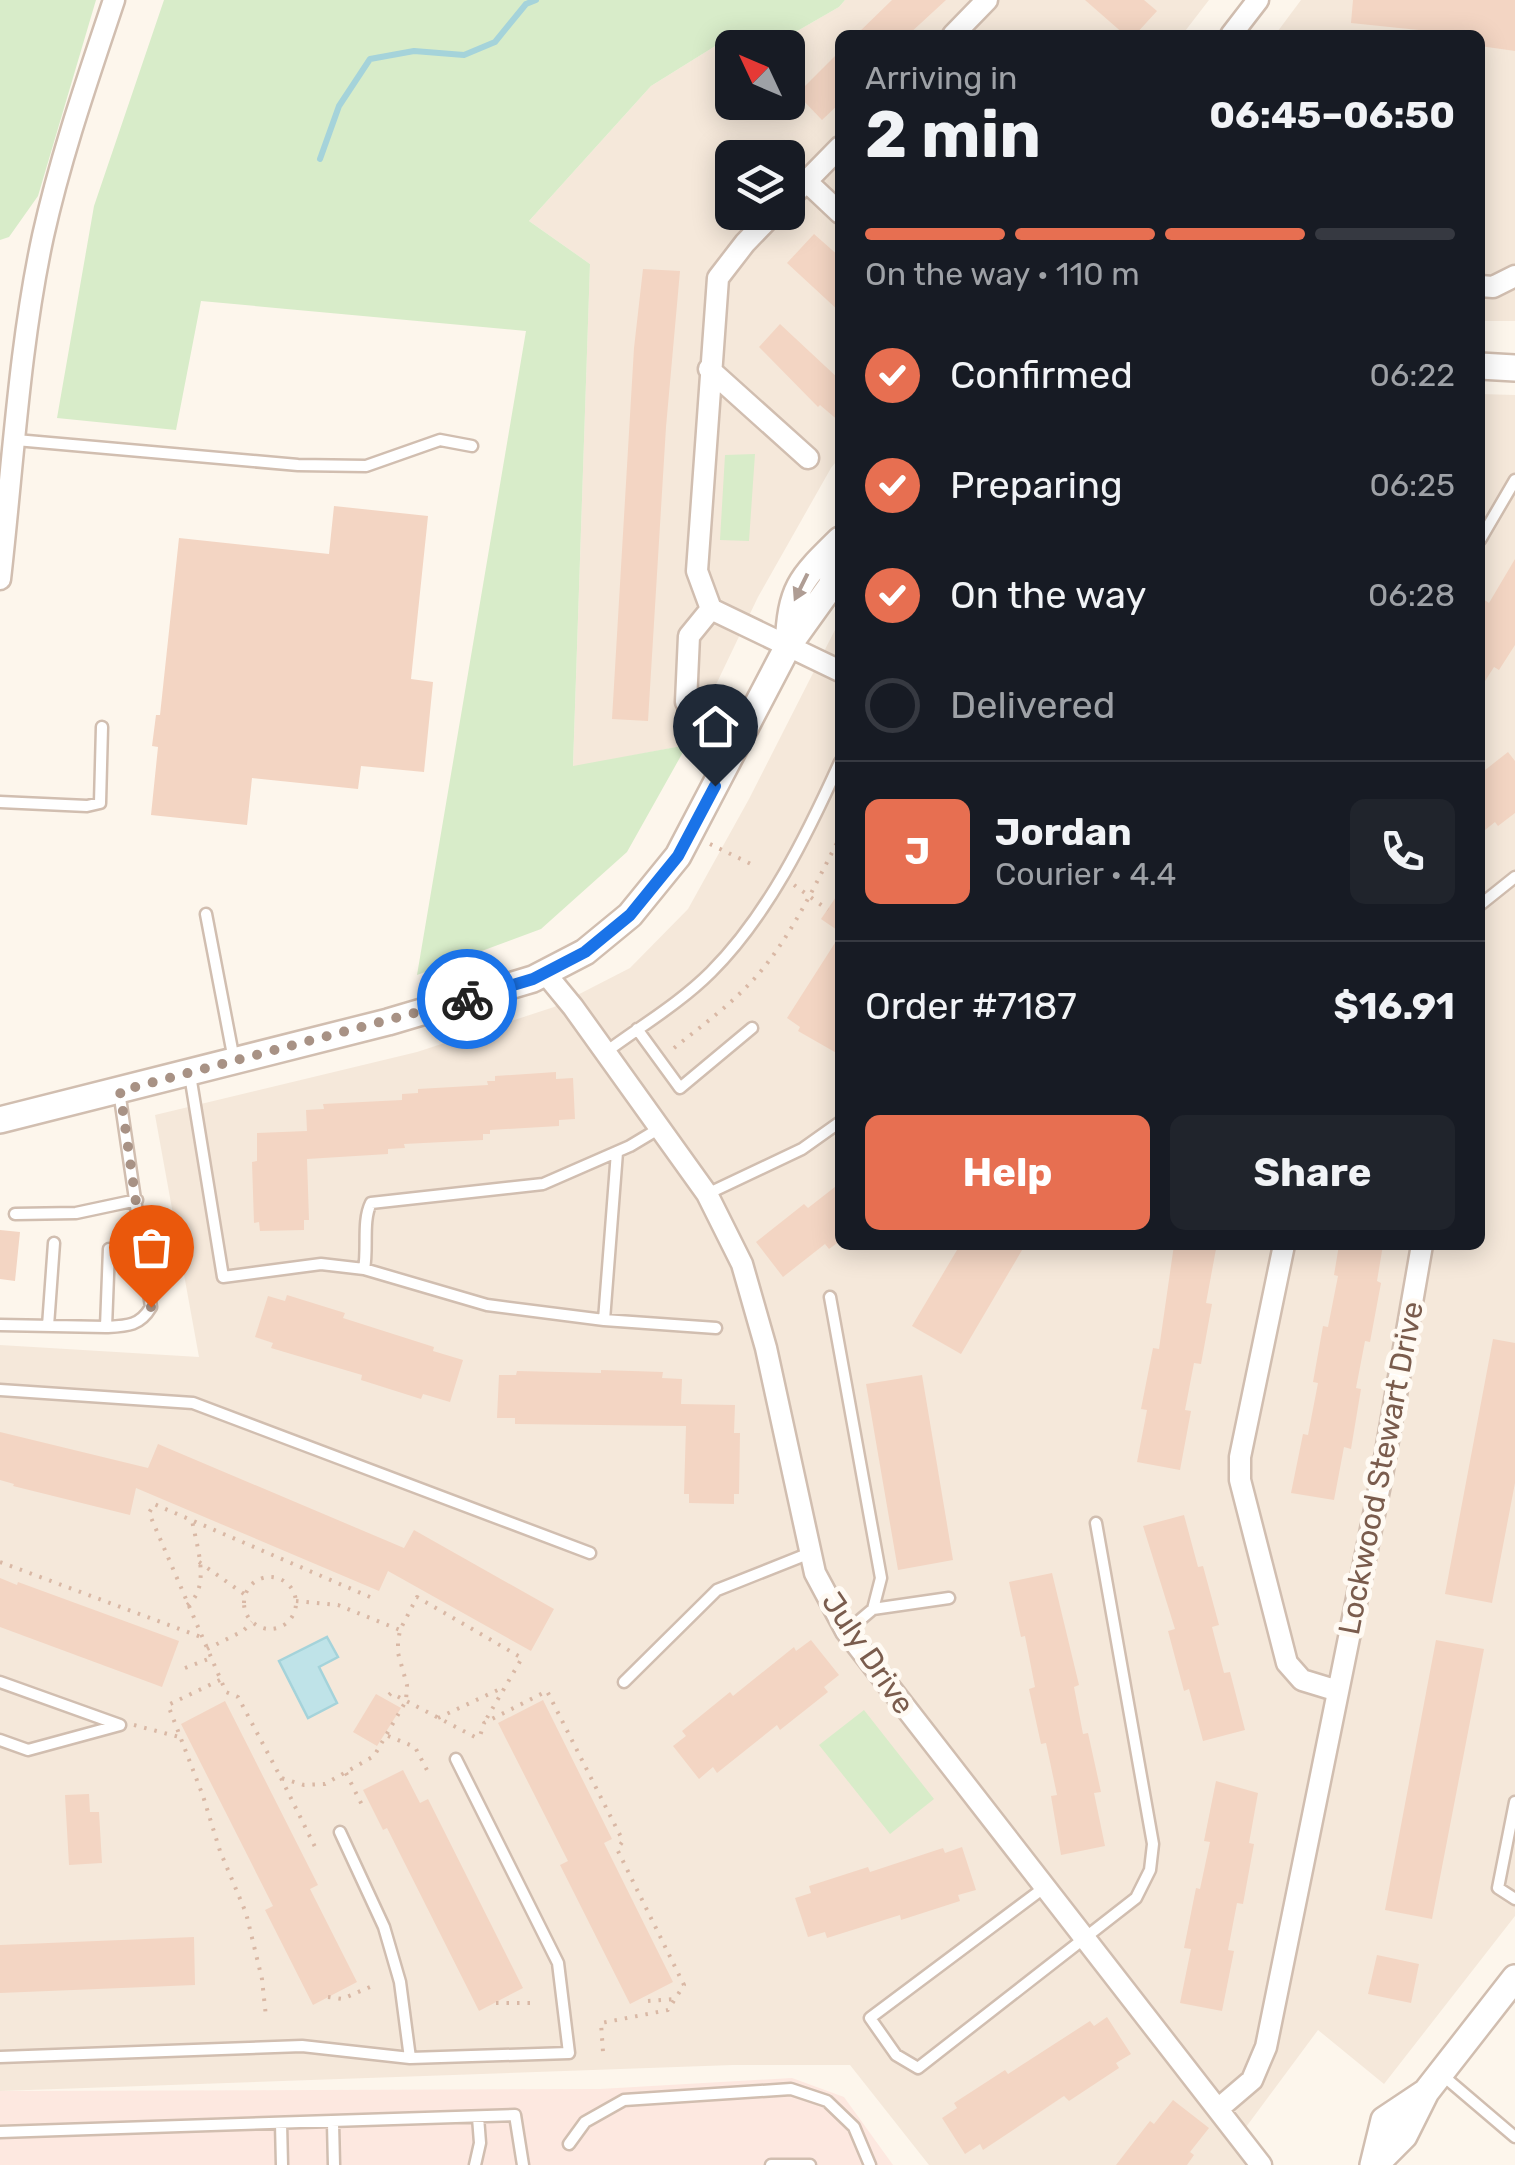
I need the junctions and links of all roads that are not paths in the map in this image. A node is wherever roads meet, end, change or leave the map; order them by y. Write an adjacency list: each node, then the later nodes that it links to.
1 (114, 0): 15 (street)
2 (987, 0): 4 (street)
3 (1258, 0): 5 (street)
4 (958, 30)
5 (1235, 30)
6 (835, 152): 7 (street)
7 (806, 181): 8 (street)
8 (835, 208)
9 (758, 230): 14 (street)
10 (1515, 276): 11 (street)
11 (1485, 286)
12 (1485, 366): 13 (street)
13 (1515, 368)
14 (710, 369): 17 (street); 23 (street)
15 (16, 440): 16 (lane); 22 (street)
16 (472, 446)
17 (808, 458)
18 (1515, 480): 19 (lane)
19 (1485, 531)
20 (835, 545): 24 (street, one-way to 24)
21 (835, 574): 24 (street)
22 (0, 579)
23 (711, 609): 24 (street); 26 (street)
24 (788, 646): 25 (street); 33 (street)
25 (835, 669)
26 (686, 702)
27 (102, 727): 29 (lane)
28 (835, 773): 35 (lane)
29 (0, 802)
30 (1515, 877): 31 (lane)
31 (1485, 901)
32 (206, 914): 37 (lane)
33 (544, 974): 36 (street, July Drive); 37 (street)
34 (752, 1028): 35 (lane)
35 (637, 1029): 36 (lane)
36 (606, 1052): 42 (street, July Drive)
37 (234, 1062): 38 (street)
38 (190, 1072): 39 (street); 51 (lane)
39 (120, 1091): 40 (street); 45 (lane)
40 (0, 1120)
41 (835, 1126): 44 (lane)
42 (660, 1128): 43 (lane); 44 (street, July Drive)
43 (617, 1152): 51 (lane); 53 (lane)
44 (707, 1194): 61 (street, July Drive)
45 (136, 1200): 46 (lane); 56 (lane)
46 (15, 1214)
47 (54, 1242): 55 (lane)
48 (109, 1249): 56 (lane)
49 (1283, 1250): 67 (street)
50 (1421, 1250): 67 (street, Lockwood Stewart Drive)
51 (364, 1268): 53 (lane)
52 (830, 1297): 63 (lane)
53 (604, 1320): 57 (lane)
54 (0, 1325): 55 (lane)
55 (48, 1326): 56 (lane)
56 (106, 1327)
57 (716, 1328)
58 (0, 1390): 60 (lane)
59 (1096, 1523): 74 (lane)
60 (590, 1552)
61 (810, 1554): 64 (street, July Drive); 66 (lane)
62 (949, 1598): 63 (lane)
63 (874, 1609): 64 (lane)
64 (846, 1631): 72 (street, July Drive)
65 (0, 1682): 68 (lane)
66 (624, 1682)
67 (1338, 1691): 79 (street, Lockwood Stewart Drive)
68 (0, 1740)
69 (456, 1759): 77 (lane)
70 (1515, 1802): 73 (lane)
71 (340, 1832): 77 (lane)
72 (1046, 1887): 74 (street, July Drive); 74 (lane)
73 (1515, 1899)
74 (1086, 1939): 79 (street, July Drive)
75 (1515, 1978): 78 (street)
76 (0, 2057): 77 (lane)
77 (410, 2058)
78 (1433, 2083): 84 (lane); 94 (street)
79 (1218, 2109): 93 (street, July Drive)
80 (478, 2117): 81 (lane); 88 (lane); 89 (lane)
81 (333, 2122): 82 (lane); 87 (lane)
82 (281, 2123): 83 (lane); 86 (lane)
83 (0, 2132)
84 (1515, 2137)
85 (569, 2144): 92 (lane)
86 (282, 2165)
87 (334, 2165)
88 (475, 2165)
89 (524, 2165)
90 (772, 2165): 91 (lane)
91 (810, 2165)
92 (870, 2165)
93 (1261, 2165)
94 (1374, 2165)

